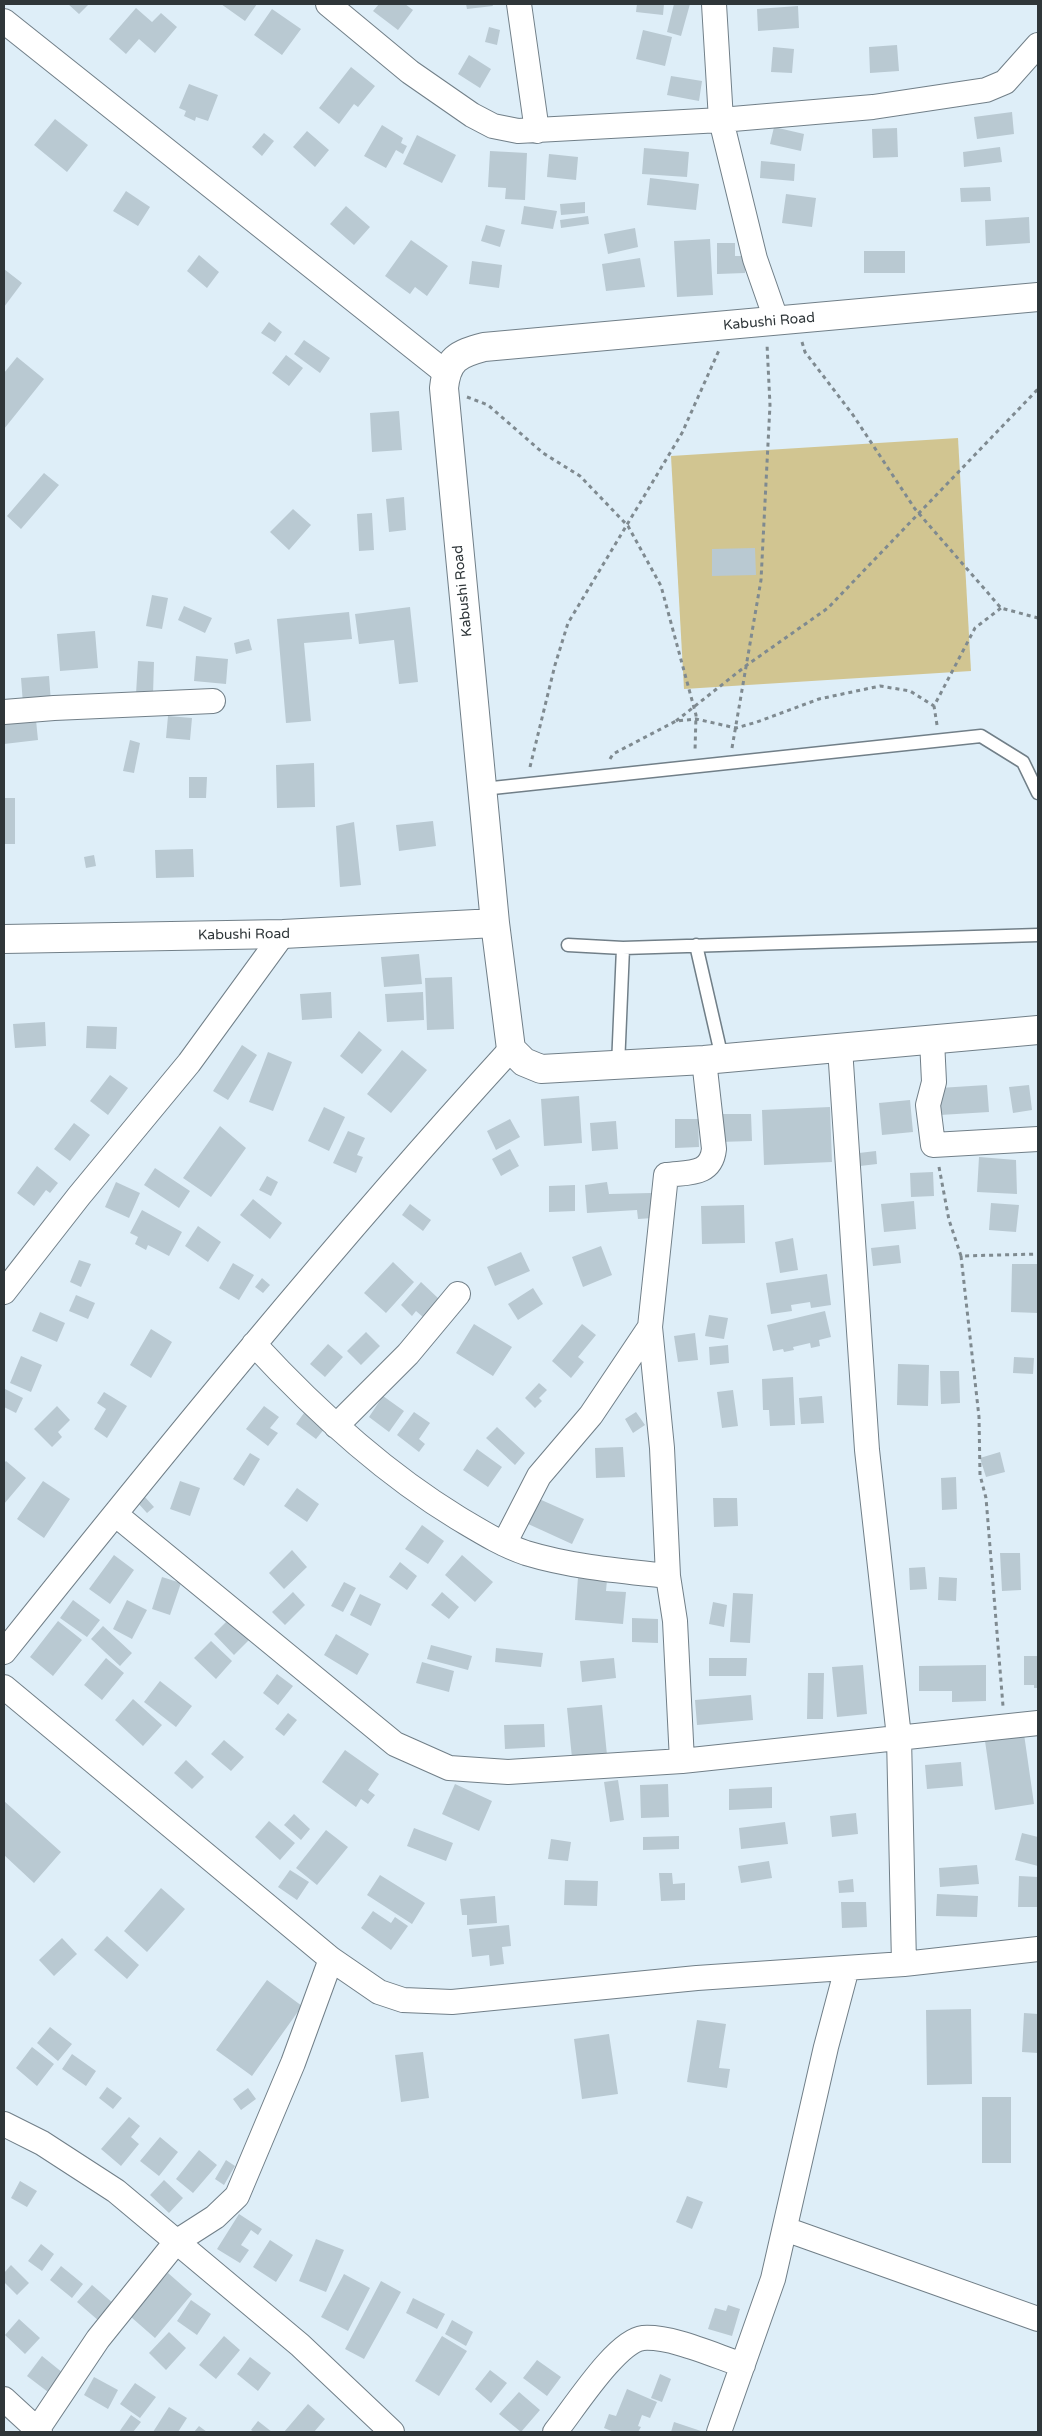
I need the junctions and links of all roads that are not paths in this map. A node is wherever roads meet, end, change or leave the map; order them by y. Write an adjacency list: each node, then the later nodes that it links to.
1 (328, 4): 7 (street)
2 (520, 4): 7 (street)
3 (714, 4): 6 (street)
4 (4, 21): 10 (street)
5 (1038, 45): 6 (street)
6 (721, 120): 7 (street); 9 (street)
7 (537, 131)
8 (1038, 297): 9 (main road, Kabushi Road)
9 (780, 321): 10 (main road, Kabushi Road)
10 (445, 380): 13 (main road, Kabushi Road)
11 (213, 701): 12 (street)
12 (4, 712)
13 (483, 789): 14 (lane); 15 (main road, Kabushi Road)
14 (1038, 793)
15 (495, 923): 16 (main road, Kabushi Road); 25 (main road)
16 (283, 934): 18 (main road, Kabushi Road); 29 (street)
17 (1038, 935): 20 (lane)
18 (4, 939)
19 (568, 945): 21 (lane)
20 (696, 945): 21 (lane); 26 (lane)
21 (623, 948): 27 (lane)
22 (1038, 1030): 23 (main road)
23 (932, 1040): 24 (main road); 28 (street)
24 (840, 1048): 26 (main road); 40 (street)
25 (511, 1049): 27 (main road); 32 (street)
26 (713, 1059): 27 (main road); 31 (street)
27 (618, 1066)
28 (1038, 1139)
29 (4, 1292)
30 (458, 1294): 33 (street)
31 (650, 1327): 35 (street); 36 (street)
32 (254, 1344): 33 (street); 34 (street)
33 (336, 1426): 35 (street)
34 (114, 1514): 37 (street); 41 (street)
35 (504, 1544): 36 (street)
36 (668, 1576): 41 (street)
37 (4, 1652)
38 (4, 1687): 43 (street)
39 (1038, 1722): 40 (street)
40 (898, 1737): 41 (street); 44 (street)
41 (682, 1761)
42 (1038, 1949): 44 (street)
43 (331, 1959): 45 (street); 48 (street)
44 (904, 1964): 45 (street)
45 (847, 1968): 47 (street)
46 (4, 2124): 48 (street)
47 (785, 2230): 49 (street); 50 (street)
48 (176, 2242): 52 (street); 53 (street)
49 (1038, 2319)
50 (743, 2365): 54 (street); 55 (street)
51 (4, 2398): 52 (street)
52 (38, 2431)
53 (392, 2432)
54 (555, 2432)
55 (719, 2432)

